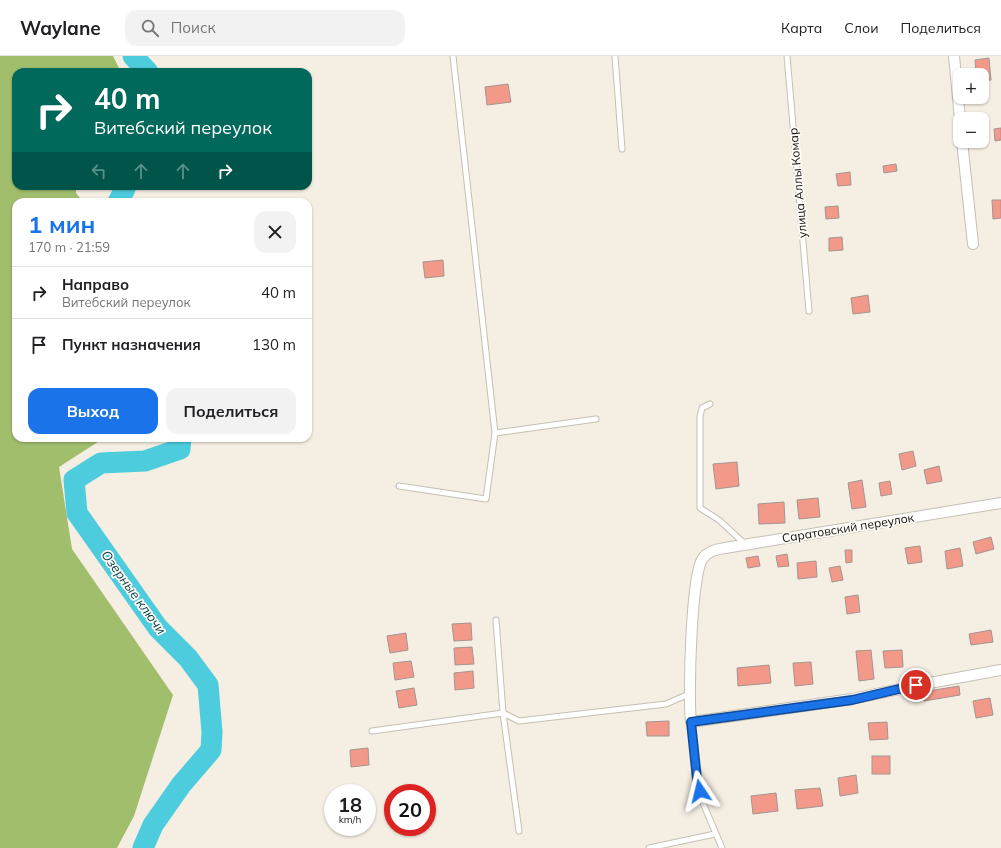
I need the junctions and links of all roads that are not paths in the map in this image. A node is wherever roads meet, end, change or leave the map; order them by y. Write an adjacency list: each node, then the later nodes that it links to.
1 (452, 56): 12 (lane)
2 (615, 56): 7 (lane)
3 (787, 56): 9 (lane, улица Аллы Комар)
4 (954, 56): 5 (street)
5 (959, 112)
6 (963, 148): 8 (street)
7 (622, 149)
8 (972, 244)
9 (809, 311)
10 (710, 404): 15 (lane)
11 (596, 419): 12 (lane)
12 (495, 433): 13 (lane)
13 (399, 486)
14 (1001, 503): 15 (street, Саратовский переулок)
15 (747, 545): 18 (street, Саратовский переулок)
16 (496, 620): 19 (lane)
17 (1001, 670): 20 (street)
18 (689, 694): 19 (lane); 20 (street)
19 (503, 713): 21 (lane); 22 (lane)
20 (691, 722): 23 (lane)
21 (372, 731)
22 (519, 831)
23 (715, 834): 24 (lane); 25 (lane)
24 (649, 848)
25 (722, 848)

